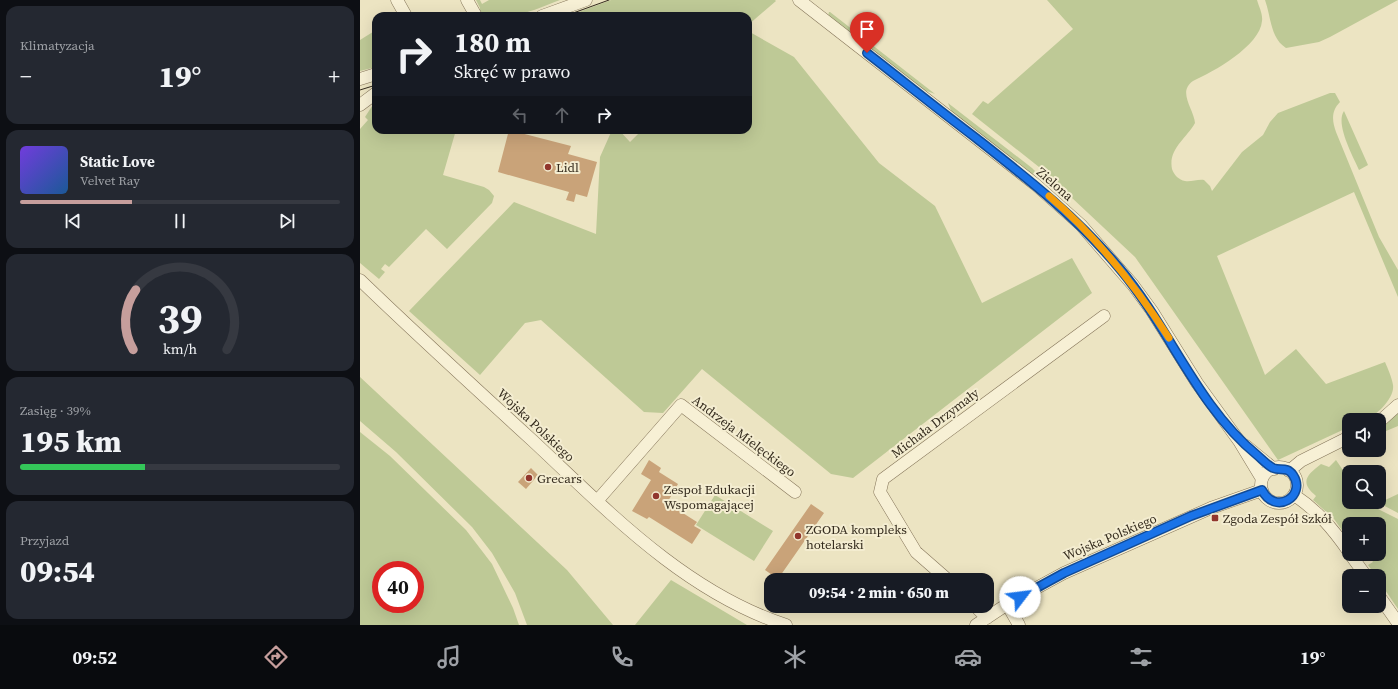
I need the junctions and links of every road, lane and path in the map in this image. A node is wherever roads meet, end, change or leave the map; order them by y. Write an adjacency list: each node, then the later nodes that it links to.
1 (397, 0): 5 (street)
2 (467, 0): 6 (street)
3 (586, 0): 7 (street)
4 (799, 0): 18 (street, Zielona)
5 (404, 12)
6 (474, 12)
7 (553, 12)
8 (372, 75): 9 (street)
9 (360, 79)
10 (372, 96): 12 (street)
11 (372, 97): 13 (street)
12 (360, 105)
13 (360, 110)
14 (360, 280): 25 (street, Wojska Polskiego)
15 (1104, 316): 27 (street, Michała Drzymały)
16 (1398, 405): 17 (street)
17 (1386, 416)
18 (1239, 441): 20 (street, Zielona); 22 (street, Zielona)
19 (1342, 441): 21 (street)
20 (1274, 469): 21 (street); 22 (street)
21 (1290, 471): 24 (street)
22 (1262, 484): 24 (street); 28 (street, Wojska Polskiego)
23 (795, 492): 25 (street, Andrzeja Mielęckiego)
24 (1294, 495): 26 (street)
25 (597, 501): 33 (street, Wojska Polskiego)
26 (1342, 542)
27 (940, 573)
28 (1007, 604): 31 (street, Wojska Polskiego); 35 (street)
29 (1386, 606): 32 (street)
30 (982, 613): 31 (street)
31 (987, 618): 34 (street, Wojska Polskiego)
32 (1398, 623)
33 (786, 625)
34 (976, 625)
35 (1019, 625)

